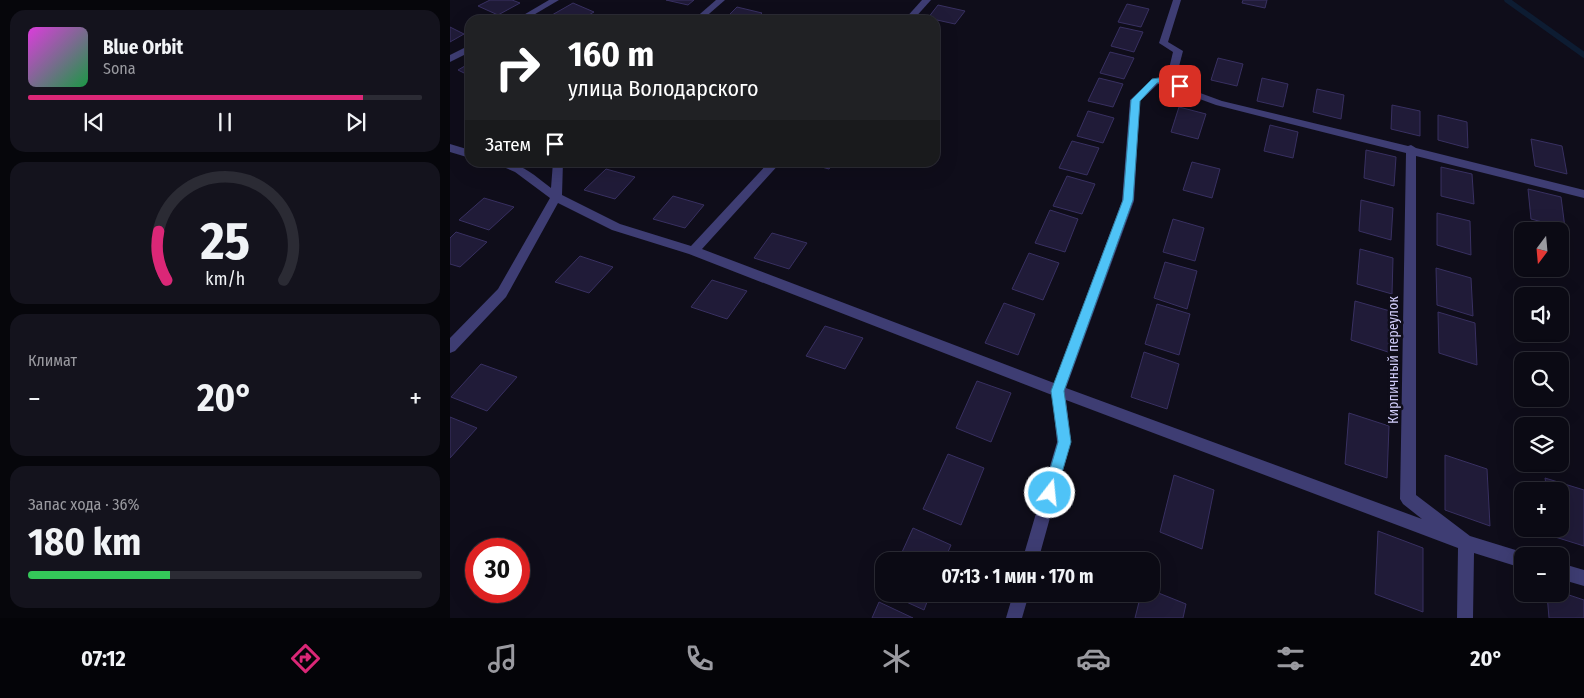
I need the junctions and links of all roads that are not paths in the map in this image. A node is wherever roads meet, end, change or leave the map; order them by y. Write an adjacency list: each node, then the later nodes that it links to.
1 (555, 0): 5 (street)
2 (722, 0): 6 (street)
3 (927, 0): 7 (street)
4 (1178, 0): 10 (street)
5 (528, 15)
6 (703, 15)
7 (913, 15)
8 (465, 51): 9 (street)
9 (450, 59)
10 (1171, 79): 12 (street); 21 (street)
11 (450, 148): 13 (street)
12 (1411, 149): 17 (street); 22 (street, Кирпичный переулок)
13 (465, 152)
14 (512, 167): 18 (street)
15 (558, 167): 18 (street)
16 (771, 167): 19 (street)
17 (1584, 194)
18 (556, 197): 19 (street); 20 (street)
19 (693, 251): 21 (street)
20 (450, 347)
21 (1058, 391): 22 (street); 23 (street)
22 (1466, 542): 24 (street); 29 (street)
23 (1033, 552)
24 (1514, 557)
25 (1569, 574): 26 (street)
26 (1584, 578)
27 (1019, 602): 28 (street)
28 (1014, 618)
29 (1465, 618)

